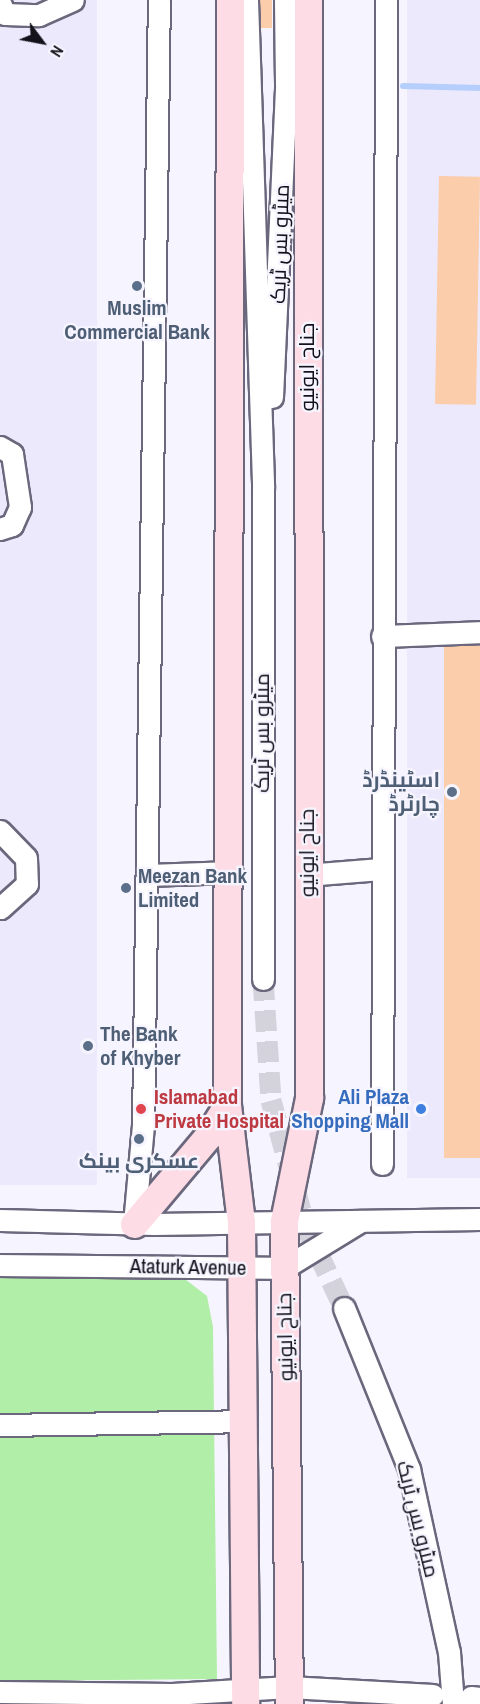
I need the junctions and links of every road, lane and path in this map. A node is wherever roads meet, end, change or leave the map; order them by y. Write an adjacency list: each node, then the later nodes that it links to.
1 (74, 0): 8 (street)
2 (159, 0): 17 (street)
3 (231, 0): 16 (main road, جناح ایونیو)
4 (247, 0): 10 (street, میٹرو بس ٹریک)
5 (285, 0): 10 (street, میٹرو بس ٹریک)
6 (308, 0): 18 (main road, جناح ایونیو)
7 (386, 0): 13 (street)
8 (0, 3)
9 (0, 447): 11 (street)
10 (263, 488): 20 (street, میٹرو بس ٹریک)
11 (0, 529)
12 (480, 632): 13 (street)
13 (382, 636): 15 (street)
14 (0, 831): 19 (street)
15 (381, 869): 18 (street); 22 (street)
16 (232, 872): 17 (street); 21 (main road, جناح ایونیو)
17 (148, 875): 28 (street)
18 (306, 875): 26 (main road, جناح ایونیو)
19 (0, 908)
20 (263, 980)
21 (227, 1105): 27 (main road, جناح ایونیو); 28 (main road)
22 (382, 1164)
23 (480, 1219): 25 (street, Ataturk Avenue)
24 (0, 1220): 28 (street, Ataturk Avenue)
25 (362, 1220): 26 (street, Ataturk Avenue); 31 (street)
26 (284, 1221): 27 (street, Ataturk Avenue); 31 (main road, جناح ایونیو)
27 (241, 1222): 28 (street, Ataturk Avenue); 30 (main road, جناح ایونیو)
28 (134, 1224)
29 (0, 1265): 30 (street, Ataturk Avenue)
30 (241, 1267): 31 (street, Ataturk Avenue); 33 (main road, جناح ایونیو)
31 (284, 1268): 38 (main road, جناح ایونیو)
32 (344, 1308): 39 (street, میٹرو بس ٹریک)
33 (243, 1421): 34 (street); 37 (main road, جناح ایونیو)
34 (0, 1425)
35 (0, 1692): 37 (street)
36 (433, 1695): 38 (street)
37 (245, 1696): 38 (street)
38 (289, 1696)
39 (468, 1700)

